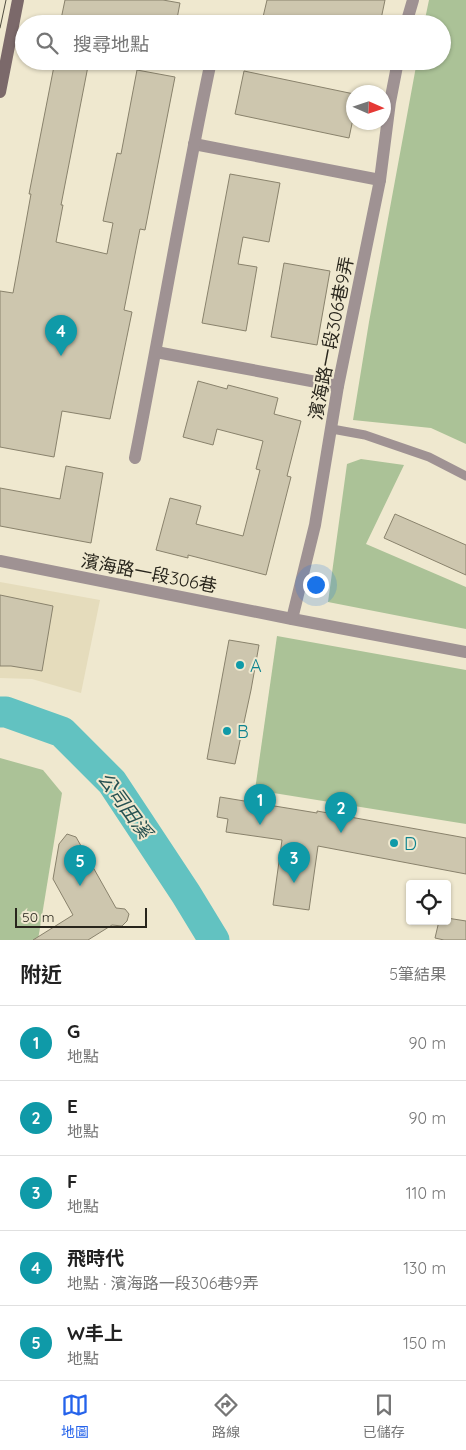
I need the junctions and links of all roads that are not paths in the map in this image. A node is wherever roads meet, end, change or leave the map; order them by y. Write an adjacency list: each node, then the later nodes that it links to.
1 (18, 0): 4 (street)
2 (413, 0): 5 (street)
3 (15, 15): 8 (street)
4 (15, 15)
5 (409, 15)
6 (210, 70): 9 (street)
7 (396, 70): 10 (street, 濱海路一段306巷9弄)
8 (0, 92)
9 (194, 144): 10 (street); 11 (street)
10 (380, 180): 12 (street, 濱海路一段306巷9弄)
11 (156, 352): 12 (street); 14 (street)
12 (338, 386): 13 (street, 濱海路一段306巷9弄)
13 (332, 430): 15 (lane); 17 (street, 濱海路一段306巷9弄)
14 (135, 458)
15 (466, 476)
16 (0, 561): 17 (street, 濱海路一段306巷)
17 (292, 619): 18 (street, 濱海路一段306巷)
18 (466, 652)

